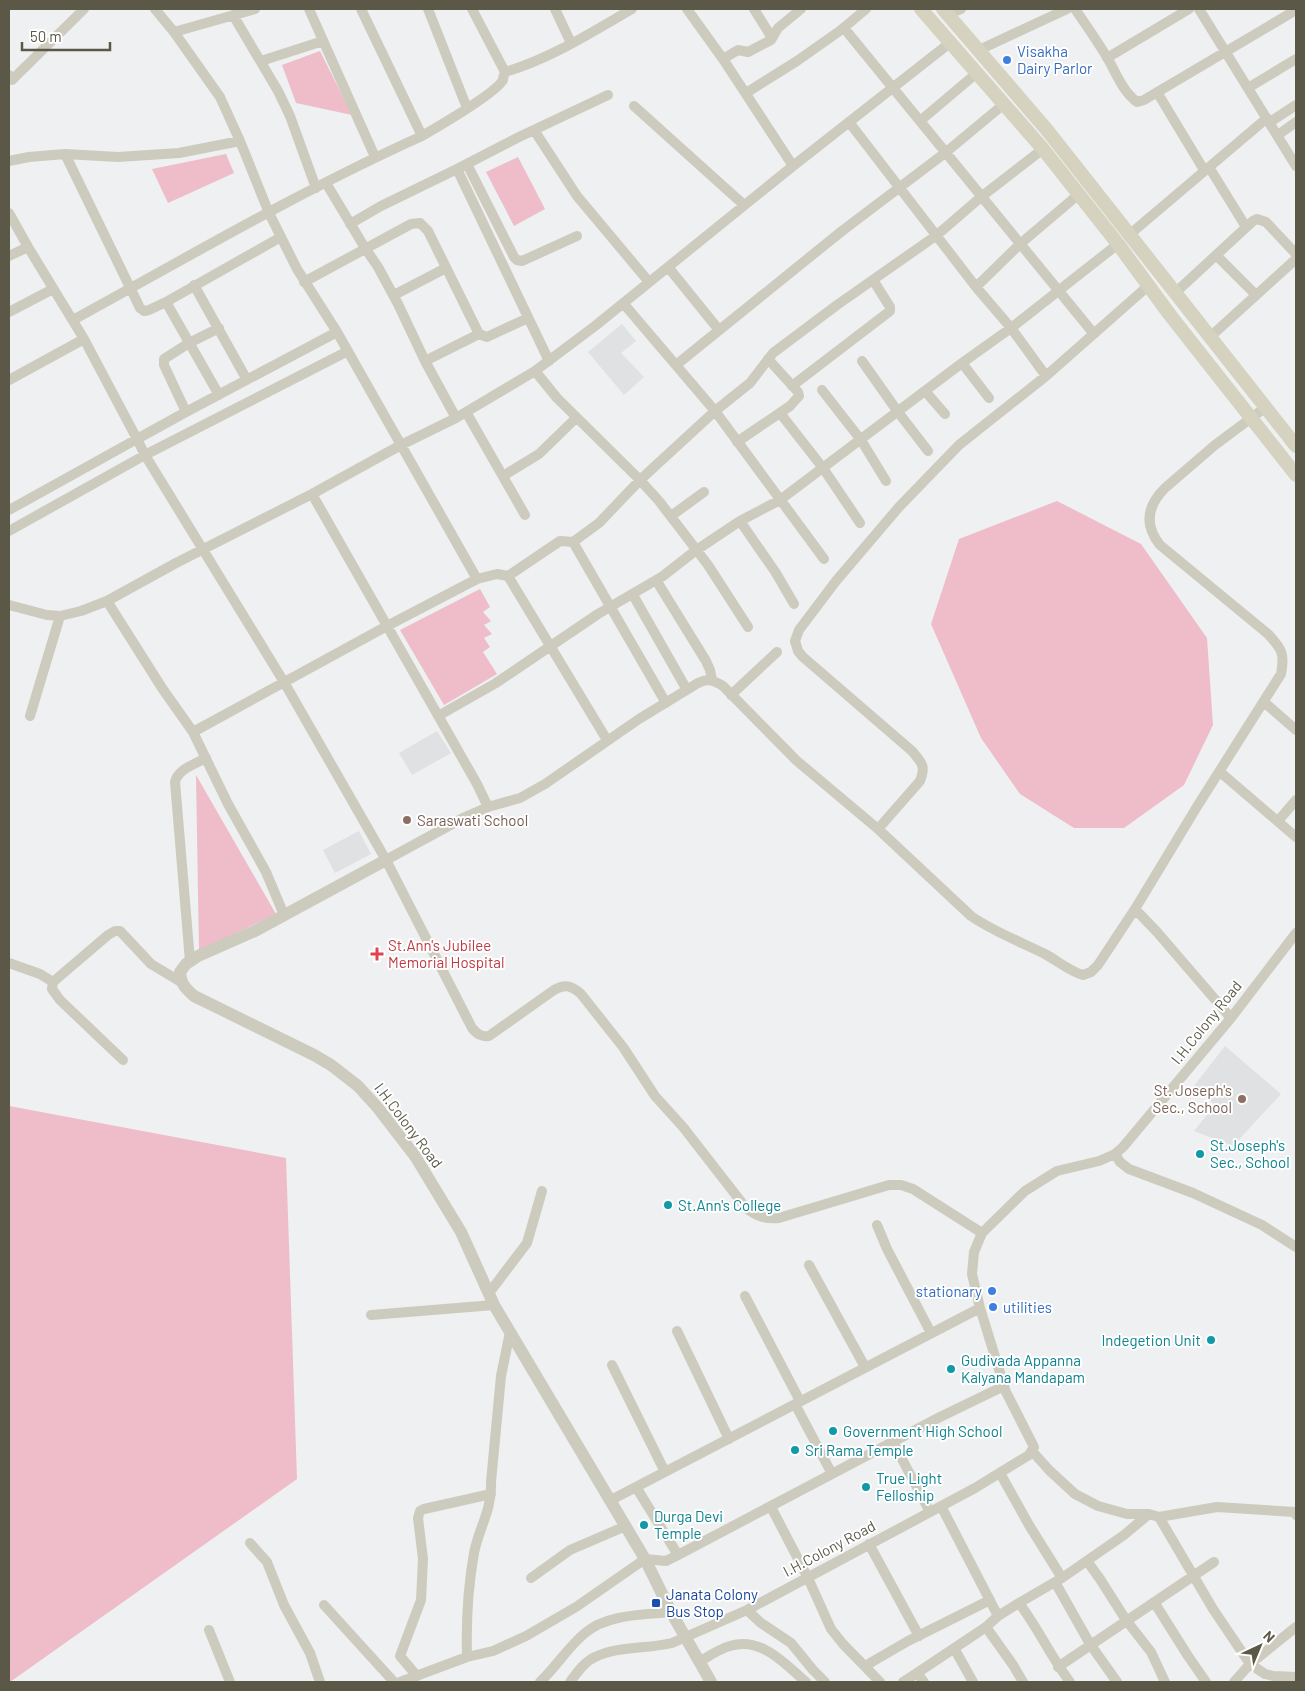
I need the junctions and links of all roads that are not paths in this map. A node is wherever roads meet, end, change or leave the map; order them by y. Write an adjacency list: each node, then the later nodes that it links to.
1 (84, 9): 38 (street)
2 (154, 9): 25 (street)
3 (254, 9): 22 (street)
4 (309, 9): 27 (street)
5 (362, 9): 54 (street)
6 (428, 9): 47 (street)
7 (472, 9): 36 (street)
8 (555, 9): 29 (street)
9 (632, 9): 29 (street)
10 (687, 9): 33 (street)
11 (754, 9): 26 (street)
12 (801, 9): 26 (street)
13 (866, 9): 23 (street)
14 (921, 9): 28 (main road)
15 (1067, 9): 21 (street)
16 (1075, 9): 32 (street)
17 (1188, 9): 32 (street)
18 (1199, 9): 31 (street)
19 (1296, 10): 31 (street)
20 (951, 11): 24 (main road)
21 (1053, 12): 30 (street)
22 (234, 15): 25 (street); 35 (street)
23 (844, 28): 39 (street); 42 (street)
24 (963, 31): 28 (street); 30 (main road)
25 (174, 32): 55 (street)
26 (772, 38): 33 (street)
27 (323, 41): 35 (street); 59 (street)
28 (951, 42): 37 (main road); 39 (street)
29 (571, 43): 36 (street)
30 (979, 50): 76 (main road)
31 (1225, 51): 40 (street); 41 (street)
32 (1107, 58): 41 (street)
33 (723, 59): 42 (street)
34 (1296, 59): 40 (street)
35 (261, 61): 66 (street)
36 (504, 72): 47 (street)
37 (978, 72): 44 (main road); 49 (street)
38 (10, 79)
39 (893, 87): 49 (street); 50 (street)
40 (1248, 88): 48 (street)
41 (1157, 92): 65 (street)
42 (746, 94): 63 (street)
43 (608, 95): 52 (street)
44 (1004, 104): 56 (main road); 57 (street)
45 (1296, 105): 48 (street)
46 (634, 106): 70 (street)
47 (467, 108): 54 (street)
48 (1268, 120): 53 (street); 65 (street)
49 (920, 121): 57 (street)
50 (849, 122): 63 (street); 67 (street)
51 (1296, 122): 53 (street)
52 (534, 130): 62 (street); 91 (street)
53 (1278, 135): 60 (street)
54 (422, 136): 59 (street)
55 (240, 141): 58 (street); 72 (street)
56 (1043, 148): 68 (main road); 69 (street)
57 (946, 153): 67 (street); 69 (street)
58 (65, 154): 61 (street); 95 (street)
59 (375, 157): 66 (street)
60 (1295, 159)
61 (9, 161)
62 (467, 164): 64 (street); 77 (street)
63 (793, 166): 70 (street)
64 (457, 169): 73 (street); 104 (street)
65 (1206, 169): 74 (street); 76 (street)
66 (321, 186): 72 (street); 73 (street)
67 (900, 187): 75 (street); 108 (street)
68 (1079, 194): 79 (street); 80 (main road)
69 (981, 197): 75 (street); 79 (street)
70 (744, 205): 87 (street)
71 (9, 213): 81 (street)
72 (269, 213): 78 (street); 95 (street)
73 (350, 224): 82 (street)
74 (1246, 227): 83 (street); 84 (street)
75 (937, 235): 89 (street); 94 (street)
76 (1129, 235): 98 (main road)
77 (577, 236)
78 (281, 237): 90 (street); 92 (street)
79 (1020, 244): 94 (street); 97 (street)
80 (1118, 244): 93 (main road); 97 (street)
81 (28, 247): 85 (street); 96 (street)
82 (364, 248): 88 (street); 90 (street); 99 (street)
83 (1296, 254)
84 (1216, 255): 98 (street); 100 (street)
85 (9, 256)
86 (1296, 259): 100 (street)
87 (668, 266): 91 (street); 108 (street)
88 (446, 268): 99 (street); 110 (street)
89 (873, 280): 116 (street); 126 (street)
90 (304, 282): 109 (street)
91 (649, 282): 102 (street)
92 (194, 285): 101 (street); 106 (street)
93 (1148, 286): 111 (street); 140 (main road)
94 (976, 287): 107 (street)
95 (130, 288): 101 (street); 105 (street)
96 (54, 289): 103 (street); 105 (street)
97 (1059, 289): 107 (street); 111 (street)
98 (1175, 293): 112 (main road)
99 (394, 295): 119 (street)
100 (1256, 295): 112 (street)
101 (166, 302): 114 (street)
102 (623, 303): 117 (street); 121 (street)
103 (9, 312)
104 (528, 318): 110 (street); 117 (street)
105 (73, 320): 113 (street)
106 (219, 328): 114 (street); 125 (street)
107 (1011, 328): 120 (street); 123 (street)
108 (719, 330): 121 (street)
109 (337, 332): 115 (street); 125 (street)
110 (479, 334): 119 (street)
111 (1094, 334): 123 (street)
112 (1210, 337): 131 (main road)
113 (84, 339): 124 (street); 141 (street)
114 (189, 343): 129 (street); 133 (street)
115 (348, 351): 144 (street); 147 (street)
116 (768, 359): 126 (street); 132 (street)
117 (549, 361): 122 (street)
118 (862, 361): 135 (street)
119 (425, 362): 138 (street)
120 (962, 363): 128 (street); 130 (street)
121 (676, 365): 132 (street)
122 (535, 371): 134 (street); 139 (street)
123 (1046, 376): 195 (street)
124 (9, 380)
125 (247, 380): 129 (street)
126 (792, 386): 136 (street)
127 (822, 390): 142 (street)
128 (925, 391): 135 (street); 137 (street)
129 (219, 395): 133 (street)
130 (989, 398)
131 (1266, 407): 140 (street); 145 (main road)
132 (715, 411): 143 (street); 151 (street)
133 (186, 412): 141 (street)
134 (466, 412): 138 (street); 150 (street)
135 (898, 412): 142 (street); 146 (street)
136 (780, 413): 143 (street); 148 (street)
137 (945, 414)
138 (456, 418): 144 (street)
139 (576, 418): 150 (street); 151 (street)
140 (1251, 418): 149 (main road); 183 (street)
141 (138, 439): 147 (street); 156 (street)
142 (861, 440): 148 (street); 152 (street)
143 (737, 442): 155 (street)
144 (401, 445): 154 (street); 167 (street)
145 (1296, 446)
146 (928, 452)
147 (145, 455): 161 (street); 163 (street)
148 (823, 468): 155 (street); 160 (street)
149 (1296, 475)
150 (502, 476): 157 (street)
151 (640, 480): 158 (street); 162 (street)
152 (886, 480)
153 (704, 492): 158 (street)
154 (312, 494): 163 (street); 175 (street)
155 (780, 500): 159 (street); 165 (street)
156 (9, 510)
157 (525, 515)
158 (671, 516): 164 (street)
159 (740, 521): 164 (street); 171 (street)
160 (860, 524)
161 (9, 531)
162 (573, 542): 166 (street); 173 (street)
163 (203, 550): 170 (street); 180 (street)
164 (695, 551): 168 (street); 176 (street)
165 (824, 559)
166 (508, 576): 167 (street); 177 (street)
167 (477, 580): 175 (street)
168 (656, 580): 169 (street); 179 (street)
169 (633, 595): 173 (street); 181 (street)
170 (107, 601): 174 (street); 188 (street)
171 (794, 604)
172 (9, 606): 174 (street)
173 (611, 607): 177 (street); 184 (street)
174 (60, 616): 185 (street)
175 (386, 626): 180 (street); 186 (street)
176 (748, 627)
177 (550, 647): 186 (street); 189 (street)
178 (777, 652): 182 (street)
179 (712, 680): 181 (street); 182 (street)
180 (284, 682): 188 (street); 197 (street)
181 (687, 690): 184 (street)
182 (731, 695): 195 (street)
183 (1264, 702): 187 (street); 191 (street)
184 (666, 703): 189 (street)
185 (30, 716)
186 (438, 716): 193 (street)
187 (1296, 730)
188 (193, 732): 190 (street)
189 (607, 740): 193 (street)
190 (206, 758): 199 (street); 201 (street)
191 (1220, 772): 194 (street); 198 (street)
192 (1296, 800): 194 (street)
193 (488, 807): 197 (street)
194 (1278, 821): 196 (street)
195 (878, 829): 198 (street)
196 (1296, 837)
197 (386, 860): 199 (street); 210 (street)
198 (1135, 909): 205 (street)
199 (284, 915): 201 (street)
200 (1296, 934): 205 (street, I.H.Colony Road)
201 (190, 961): 204 (street)
202 (9, 963): 203 (street)
203 (53, 982): 204 (street); 206 (street)
204 (181, 982): 214 (street, I.H.Colony Road)
205 (1231, 1018): 207 (street, I.H.Colony Road)
206 (124, 1060)
207 (1115, 1154): 210 (street, I.H.Colony Road); 211 (street)
208 (542, 1191): 214 (street)
209 (877, 1225): 219 (street)
210 (982, 1233): 215 (street, I.H.Colony Road)
211 (1296, 1247)
212 (809, 1265): 221 (street)
213 (745, 1296): 223 (street)
214 (492, 1299): 216 (street); 218 (street, I.H.Colony Road)
215 (980, 1308): 219 (street); 222 (street, I.H.Colony Road)
216 (371, 1315)
217 (677, 1331): 224 (street)
218 (510, 1332): 231 (street); 232 (street, I.H.Colony Road)
219 (931, 1333): 221 (street)
220 (612, 1365): 227 (street)
221 (865, 1367): 223 (street)
222 (1004, 1386): 225 (street); 226 (street, I.H.Colony Road)
223 (797, 1403): 224 (street); 229 (street)
224 (729, 1439): 227 (street)
225 (893, 1442): 229 (street); 235 (street)
226 (1032, 1451): 228 (street, I.H.Colony Road); 237 (street)
227 (665, 1472): 230 (street)
228 (1000, 1473): 233 (street, I.H.Colony Road); 248 (street)
229 (832, 1474): 234 (street)
230 (636, 1487): 232 (street); 241 (street)
231 (491, 1494): 264 (street); 270 (street)
232 (610, 1500): 238 (street, I.H.Colony Road)
233 (941, 1506): 235 (street, I.H.Colony Road); 249 (street)
234 (771, 1507): 241 (street); 247 (street)
235 (930, 1512): 240 (street, I.H.Colony Road)
236 (1296, 1513): 237 (street)
237 (1154, 1516): 243 (street); 245 (street)
238 (626, 1526): 242 (street, I.H.Colony Road); 246 (street)
239 (250, 1543): 273 (street)
240 (869, 1544): 247 (street, I.H.Colony Road); 260 (street)
241 (678, 1555): 242 (street)
242 (645, 1559): 254 (street, I.H.Colony Road); 264 (street)
243 (1087, 1561): 248 (street); 256 (street)
244 (1214, 1562): 245 (street)
245 (1193, 1576): 250 (street); 266 (street)
246 (531, 1578)
247 (808, 1578): 253 (street, I.H.Colony Road); 267 (street)
248 (1058, 1580): 251 (street); 262 (street)
249 (990, 1600): 255 (street); 260 (street)
250 (1154, 1602): 256 (street); 289 (street)
251 (1019, 1603): 255 (street); 268 (street)
252 (324, 1604): 274 (street)
253 (747, 1610): 261 (street, I.H.Colony Road); 280 (street)
254 (671, 1612): 261 (street, I.H.Colony Road); 276 (street)
255 (998, 1616): 258 (street)
256 (1126, 1620): 262 (street); 288 (street)
257 (1296, 1626): 266 (street)
258 (986, 1627): 263 (street); 285 (street)
259 (209, 1630): 272 (street)
260 (919, 1636): 267 (street)
261 (686, 1638): 265 (street, I.H.Colony Road); 277 (street)
262 (1090, 1644): 268 (street); 287 (street)
263 (954, 1648): 269 (street); 284 (street)
264 (467, 1657): 270 (street)
265 (699, 1662): 278 (street, I.H.Colony Road); 279 (street)
266 (1250, 1664): 271 (street); 290 (street)
267 (865, 1666): 281 (street)
268 (1058, 1666): 286 (street)
269 (917, 1673): 282 (street); 283 (street)
270 (417, 1676): 275 (street)
271 (1296, 1677)
272 (230, 1682)
273 (320, 1682)
274 (394, 1682)
275 (400, 1682)
276 (540, 1682)
277 (570, 1682)
278 (711, 1682)
279 (806, 1682)
280 (826, 1682)
281 (880, 1682)
282 (903, 1682)
283 (924, 1682)
284 (973, 1682)
285 (1023, 1682)
286 (1070, 1682)
287 (1117, 1682)
288 (1165, 1682)
289 (1206, 1682)
290 (1234, 1682)

